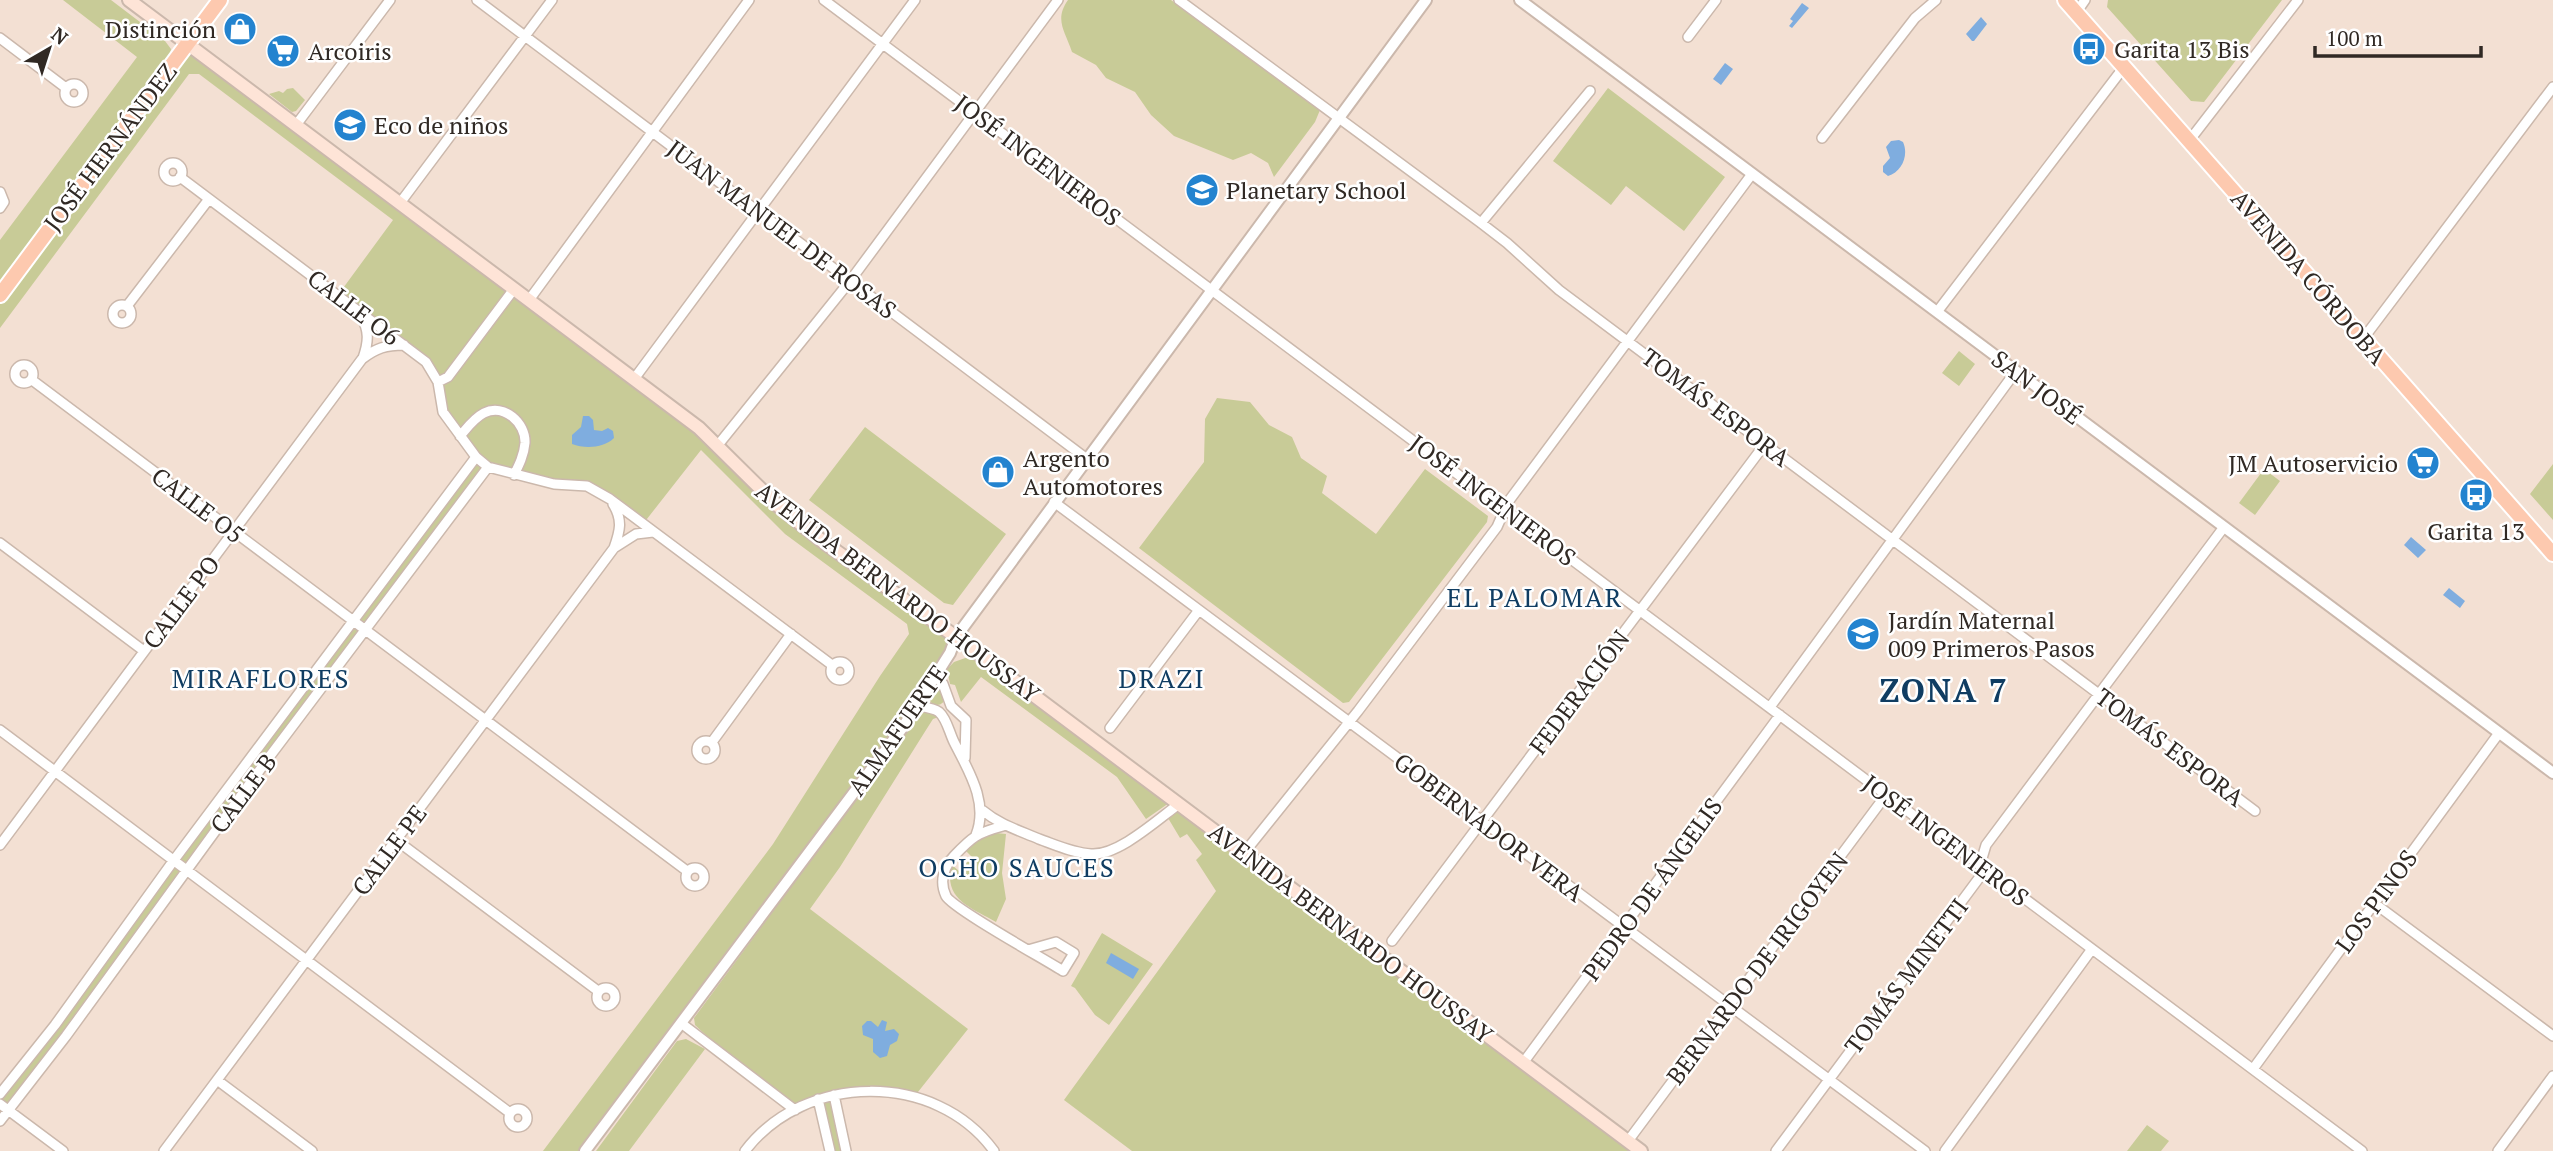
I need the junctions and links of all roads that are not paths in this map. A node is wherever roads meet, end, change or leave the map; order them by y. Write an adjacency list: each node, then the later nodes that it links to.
1 (129, 0): 22 (main road, AVENIDA BERNARDO HOUSSAY)
2 (220, 0): 22 (main road, JOSÉ HERNÁNDEZ)
3 (390, 0): 30 (street)
4 (477, 0): 19 (street, JUAN MANUEL DE ROSAS)
5 (552, 0): 19 (street)
6 (749, 0): 31 (street)
7 (824, 0): 23 (street, JOSÉ INGENIEROS)
8 (915, 0): 23 (street)
9 (1058, 0): 28 (street)
10 (1179, 0): 29 (street, TOMÁS ESPORA)
11 (1426, 0): 29 (street, ALMAFUERTE)
12 (1520, 0): 34 (street, SAN JOSÉ)
13 (1716, 0): 20 (street)
14 (1936, 0): 32 (street)
15 (2065, 0): 18 (main road, AVENIDA CÓRDOBA)
16 (2085, 0): 18 (street)
17 (2298, 0): 33 (street)
18 (2076, 13): 24 (main road, AVENIDA CÓRDOBA)
19 (525, 36): 31 (street, JUAN MANUEL DE ROSAS); 38 (street)
20 (1688, 37)
21 (0, 38): 26 (street)
22 (187, 44): 30 (main road, AVENIDA BERNARDO HOUSSAY); 45 (main road, JOSÉ HERNÁNDEZ)
23 (883, 44): 28 (street, JOSÉ INGENIEROS); 40 (street)
24 (2124, 67): 33 (main road, AVENIDA CÓRDOBA); 49 (street)
25 (2553, 87): 50 (street)
26 (66, 88)
27 (1590, 91): 41 (street)
28 (975, 113): 42 (street); 44 (street, JOSÉ INGENIEROS)
29 (1338, 117): 41 (street, TOMÁS ESPORA); 44 (street, ALMAFUERTE)
30 (296, 125): 38 (main road, AVENIDA BERNARDO HOUSSAY)
31 (652, 132): 40 (street, JUAN MANUEL DE ROSAS); 46 (street)
32 (1822, 138)
33 (2189, 141): 50 (main road, AVENIDA CÓRDOBA)
34 (1752, 174): 49 (street, SAN JOSÉ); 51 (street)
35 (180, 177): 37 (street, CALLE O6)
36 (0, 192): 39 (street)
37 (209, 199): 47 (street); 48 (street, CALLE O6)
38 (400, 203): 43 (main road, AVENIDA BERNARDO HOUSSAY)
39 (0, 208)
40 (758, 211): 42 (street, JUAN MANUEL DE ROSAS); 55 (street)
41 (1481, 223): 51 (street, TOMÁS ESPORA)
42 (850, 281): 60 (street); 62 (street, JUAN MANUEL DE ROSAS)
43 (514, 289): 46 (main road, AVENIDA BERNARDO HOUSSAY); 57 (street)
44 (1211, 290): 62 (street, ALMAFUERTE); 67 (street, JOSÉ INGENIEROS)
45 (0, 295)
46 (529, 300): 55 (main road, AVENIDA BERNARDO HOUSSAY)
47 (127, 306)
48 (360, 312): 52 (street, CALLE O6); 53 (street, CALLE PO)
49 (1937, 312): 54 (street, SAN JOSÉ)
50 (2363, 339): 74 (main road, AVENIDA CÓRDOBA)
51 (1627, 341): 59 (street, TOMÁS ESPORA); 67 (street)
52 (404, 345): 53 (street, CALLE PO); 57 (street, CALLE O6)
53 (362, 359): 69 (street, CALLE PO)
54 (2016, 371): 68 (street, SAN JOSÉ); 71 (street)
55 (634, 379): 60 (main road, AVENIDA BERNARDO HOUSSAY)
56 (32, 380): 69 (street, CALLE O5)
57 (438, 382): 58 (street, CALLE O6)
58 (460, 436): 61 (street, CALLE O6); 64 (street)
59 (1765, 444): 71 (street, TOMÁS ESPORA); 76 (street, FEDERACIÓN)
60 (718, 445): 80 (main road, AVENIDA BERNARDO HOUSSAY)
61 (476, 457): 63 (street, CALLE O6); 77 (street, CALLE B)
62 (1087, 458): 66 (street, ALMAFUERTE)
63 (488, 467): 64 (street); 78 (street, CALLE B)
64 (513, 475): 65 (street)
65 (610, 499): 70 (street); 73 (street, CALLE PE)
66 (1054, 502): 75 (street, GOBERNADOR VERA); 80 (street, ALMAFUERTE)
67 (1505, 509): 76 (street, JOSÉ INGENIEROS); 91 (street)
68 (2224, 527): 84 (street, TOMÁS MINETTI); 94 (street, SAN JOSÉ)
69 (234, 531): 77 (street, CALLE O5); 81 (street, CALLE PO)
70 (653, 531): 73 (street, CALLE PE); 79 (street)
71 (1893, 539): 84 (street, TOMÁS ESPORA); 87 (street)
72 (0, 543): 81 (street)
73 (614, 548): 90 (street, CALLE PE)
74 (2553, 554)
75 (1199, 610): 91 (street, GOBERNADOR VERA); 92 (street)
76 (1640, 611): 87 (street, JOSÉ INGENIEROS); 103 (street, FEDERACIÓN)
77 (354, 621): 78 (street, CALLE O5); 109 (street, CALLE B)
78 (365, 630): 90 (street, CALLE O5); 111 (street, CALLE B)
79 (790, 634): 82 (street); 95 (street)
80 (956, 637): 83 (street, ALMAFUERTE); 100 (main road, AVENIDA BERNARDO HOUSSAY)
81 (144, 651): 97 (street, CALLE PO)
82 (832, 665)
83 (936, 677): 85 (street, ALMAFUERTE); 86 (street)
84 (2099, 694): 102 (street, TOMÁS ESPORA); 110 (street, TOMÁS MINETTI)
85 (918, 706): 88 (street); 121 (street, ALMAFUERTE)
86 (951, 706): 88 (street); 96 (street)
87 (1770, 707): 89 (street, JOSÉ INGENIEROS)
88 (937, 711): 96 (street)
89 (1780, 715): 99 (street, JOSÉ INGENIEROS); 114 (street, PEDRO DE ÁNGELIS)
90 (485, 720): 106 (street, CALLE PE); 112 (street, CALLE O5)
91 (1349, 722): 103 (street, GOBERNADOR VERA); 108 (street)
92 (1110, 729)
93 (0, 730): 97 (street)
94 (2499, 733): 98 (street, SAN JOSÉ); 113 (street, LOS PINOS)
95 (712, 742)
96 (965, 758): 101 (street)
97 (55, 771): 107 (street, CALLE PO); 109 (street)
98 (2553, 773)
99 (1886, 794): 110 (street, JOSÉ INGENIEROS); 120 (street, BERNARDO DE IRIGOYEN)
100 (1180, 804): 104 (street); 108 (main road, AVENIDA BERNARDO HOUSSAY)
101 (982, 810): 104 (street); 105 (street)
102 (2255, 811)
103 (1482, 821): 114 (street, GOBERNADOR VERA); 115 (street, FEDERACIÓN)
104 (1003, 826): 105 (street)
105 (976, 835): 117 (street)
106 (396, 840): 118 (street, CALLE PE); 119 (street)
107 (0, 845)
108 (1244, 853): 123 (main road, AVENIDA BERNARDO HOUSSAY)
109 (174, 860): 111 (street); 128 (street, CALLE B)
110 (1980, 865): 116 (street, JOSÉ INGENIEROS); 127 (street, TOMÁS MINETTI)
111 (186, 869): 118 (street); 131 (street, CALLE B)
112 (687, 871)
113 (2374, 903): 122 (street); 124 (street, LOS PINOS)
114 (1624, 927): 120 (street, GOBERNADOR VERA); 123 (street, PEDRO DE ÁNGELIS)
115 (1392, 941)
116 (2092, 948): 124 (street, JOSÉ INGENIEROS); 148 (street)
117 (1028, 950): 117 (street)
118 (307, 960): 126 (street, CALLE PE); 133 (street)
119 (598, 992)
120 (1729, 1005): 127 (street, GOBERNADOR VERA); 135 (street, BERNARDO DE IRIGOYEN)
121 (681, 1023): 132 (street); 140 (street, ALMAFUERTE)
122 (2553, 1036)
123 (1523, 1063): 135 (main road, AVENIDA BERNARDO HOUSSAY)
124 (2253, 1069): 136 (street, JOSÉ INGENIEROS)
125 (2553, 1076): 150 (street)
126 (217, 1080): 138 (street, CALLE PE); 139 (street)
127 (1829, 1080): 146 (street, TOMÁS MINETTI); 147 (street, GOBERNADOR VERA)
128 (0, 1094)
129 (834, 1095): 130 (street); 143 (street); 144 (street)
130 (814, 1101): 132 (street); 142 (street)
131 (4, 1107): 134 (street, CALLE B); 137 (street)
132 (795, 1110): 141 (street)
133 (510, 1113)
134 (0, 1121)
135 (1628, 1141): 145 (main road, AVENIDA BERNARDO HOUSSAY)
136 (2349, 1147): 149 (street, JOSÉ INGENIEROS)
137 (63, 1151)
138 (164, 1151)
139 (312, 1151)
140 (585, 1151)
141 (745, 1151)
142 (830, 1151)
143 (846, 1151)
144 (994, 1151)
145 (1640, 1151)
146 (1776, 1151)
147 (1924, 1151)
148 (1945, 1151)
149 (2362, 1151)
150 (2498, 1151)

